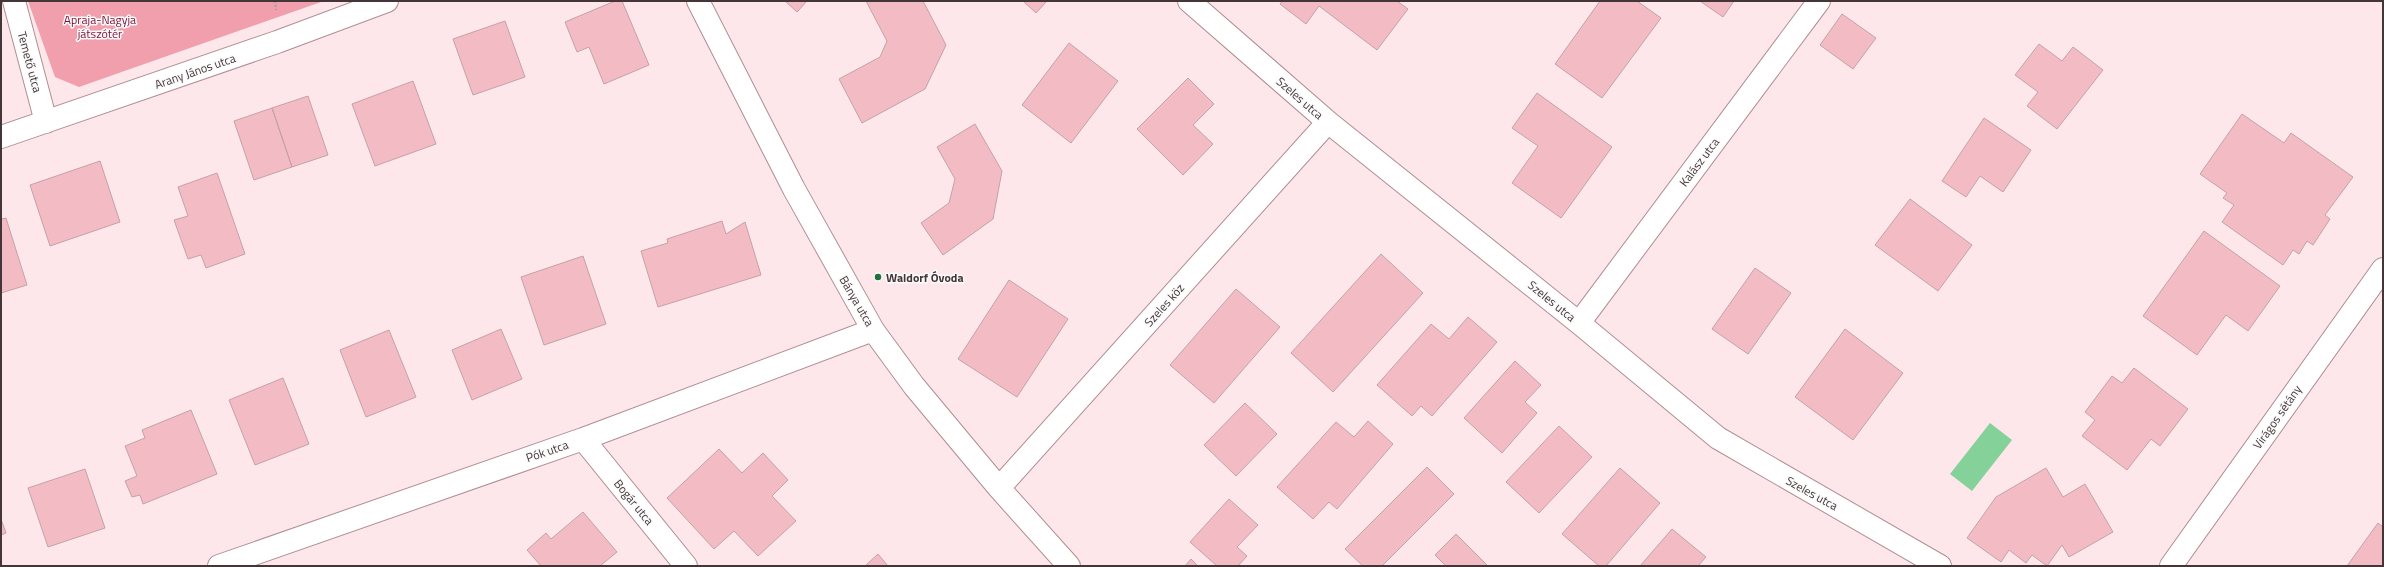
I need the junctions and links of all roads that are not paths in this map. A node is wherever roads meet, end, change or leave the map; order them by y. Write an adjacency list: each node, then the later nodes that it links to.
1 (14, 1): 6 (street, Temető utca)
2 (387, 1): 6 (street, Arany János utca)
3 (698, 1): 11 (street, Bánya utca)
4 (1189, 1): 7 (street, Szeles utca)
5 (1819, 1): 10 (street, Kalász utca)
6 (46, 122): 8 (street, Arany János utca)
7 (1328, 122): 10 (street, Szeles utca); 13 (street, Szeles köz)
8 (1, 136)
9 (2383, 269): 18 (street, Virágos sétány)
10 (1579, 323): 17 (street, Szeles utca)
11 (873, 330): 12 (street, Pók utca); 13 (street, Bánya utca)
12 (583, 439): 14 (street, Pók utca); 15 (street, Bogár utca)
13 (999, 488): 16 (street, Bánya utca)
14 (219, 566)
15 (686, 566)
16 (1069, 566)
17 (1940, 566)
18 (2171, 566)

